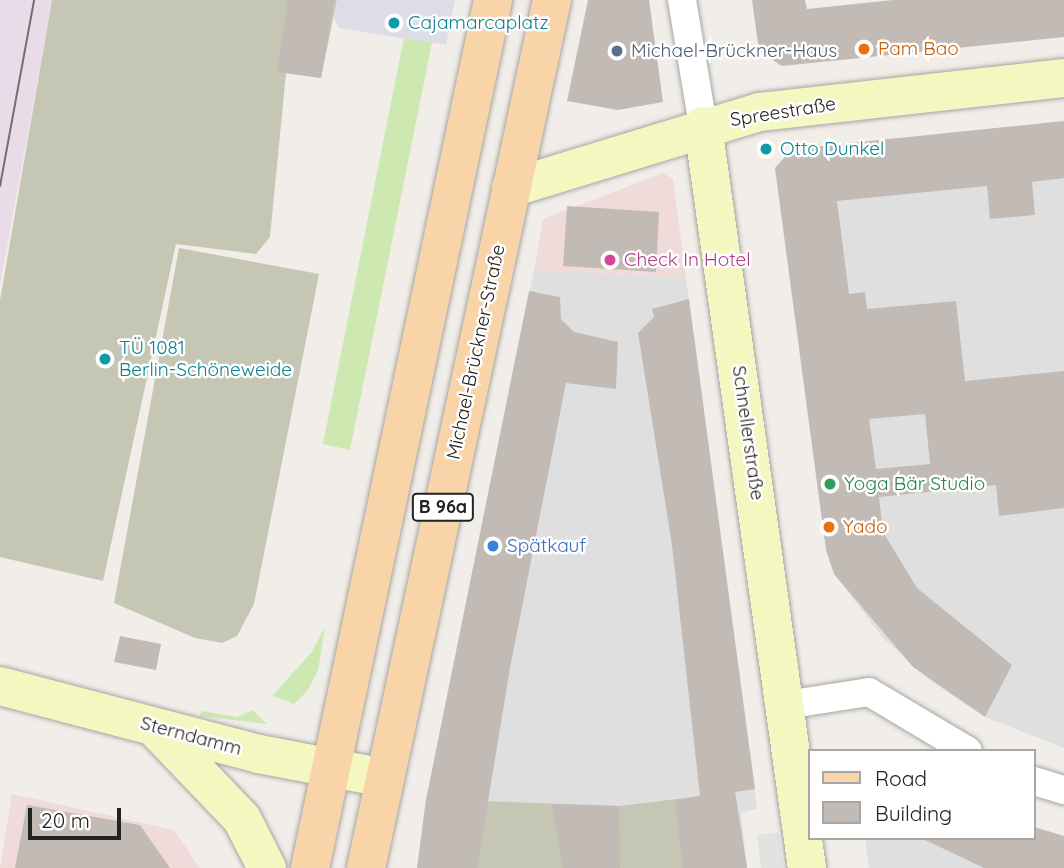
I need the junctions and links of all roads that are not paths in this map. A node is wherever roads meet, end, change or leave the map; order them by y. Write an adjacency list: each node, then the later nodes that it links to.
1 (493, 0): 11 (main road, B 96a)
2 (552, 0): 6 (main road, Michael-Brückner-Straße / B 96a)
3 (682, 0): 5 (street, Schnellerstraße)
4 (1064, 78): 5 (main road, Spreestraße)
5 (703, 126): 6 (main road, Spreestraße); 8 (main road, Schnellerstraße)
6 (511, 188): 12 (main road, Michael-Brückner-Straße / B 96a)
7 (0, 686): 9 (main road, Sterndamm)
8 (786, 705): 10 (street); 18 (main road, Schnellerstraße)
9 (154, 727): 11 (main road, Sterndamm); 15 (main road)
10 (965, 749)
11 (334, 770): 12 (main road, Sterndamm); 16 (main road, B 96a)
12 (385, 778): 17 (main road, Michael-Brückner-Straße / B 96a)
13 (1036, 782): 14 (street)
14 (1064, 790)
15 (267, 868)
16 (310, 868)
17 (366, 868)
18 (807, 868)

